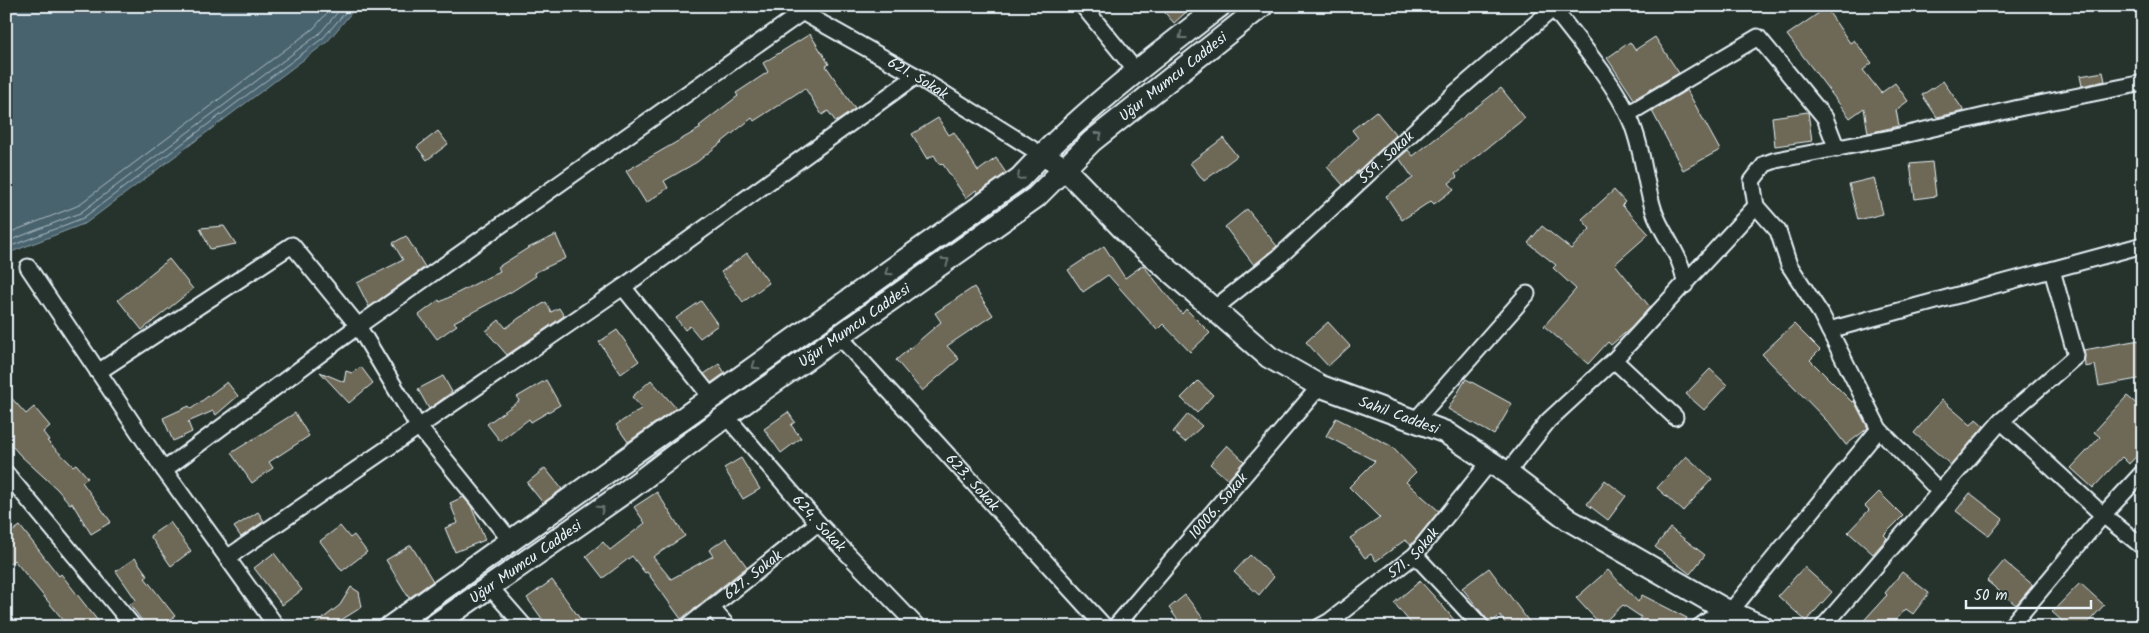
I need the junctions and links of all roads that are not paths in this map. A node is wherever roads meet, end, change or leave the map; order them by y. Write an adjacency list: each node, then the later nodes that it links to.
1 (1084, 6): 6 (street)
2 (1220, 6): 6 (street, Uğur Mumcu Caddesi, one-way to 6)
3 (1262, 6): 12 (street, Uğur Mumcu Caddesi, one-way to 3)
4 (1555, 7): 9 (street); 20 (street, 559. Sokak)
5 (801, 8): 7 (street, 621. Sokak); 21 (street)
6 (1136, 71): 11 (street, Uğur Mumcu Caddesi)
7 (916, 76): 11 (street, 621. Sokak); 18 (street)
8 (2143, 83): 10 (street)
9 (1628, 114): 10 (street); 17 (street)
10 (1837, 149): 13 (street)
11 (1042, 154): 12 (street, Sahil Caddesi); 27 (street, Uğur Mumcu Caddesi, one-way to 27)
12 (1064, 168): 20 (street, Sahil Caddesi); 23 (street, Uğur Mumcu Caddesi, one-way to 12)
13 (1756, 206): 17 (street, 571. Sokak); 22 (street)
14 (2143, 245): 16 (street)
15 (28, 267): 25 (street)
16 (2052, 270): 22 (street); 31 (street)
17 (1684, 285): 24 (street, 571. Sokak)
18 (623, 287): 27 (street); 32 (street)
19 (1527, 294): 30 (street)
20 (1214, 308): 26 (street, Sahil Caddesi)
21 (358, 326): 25 (street); 32 (street); 35 (street)
22 (1829, 330): 33 (street)
23 (840, 336): 28 (street, Uğur Mumcu Caddesi); 56 (street, 623. Sokak)
24 (1614, 360): 29 (street); 34 (street, 571. Sokak)
25 (98, 372): 35 (street)
26 (1320, 386): 30 (street, Sahil Caddesi); 57 (street, 10006. Sokak)
27 (711, 397): 41 (street, Uğur Mumcu Caddesi)
28 (726, 416): 40 (street, 624. Sokak); 45 (street, Uğur Mumcu Caddesi, one-way to 28)
29 (1675, 417)
30 (1415, 421): 34 (street, Sahil Caddesi)
31 (2001, 421): 38 (street); 39 (street)
32 (418, 426): 41 (street); 44 (street)
33 (1879, 429): 38 (street); 47 (street)
34 (1499, 468): 43 (street, 571. Sokak); 47 (street, Sahil Caddesi)
35 (164, 470): 44 (street)
36 (2143, 472): 39 (street)
37 (6, 473): 48 (street)
38 (1939, 491): 62 (street)
39 (2103, 515): 42 (street); 63 (street)
40 (818, 522): 46 (street, 627. Sokak); 55 (street, 624. Sokak)
41 (512, 541): 50 (street, Uğur Mumcu Caddesi)
42 (2143, 548)
43 (1415, 555): 58 (street, 571. Sokak); 59 (street)
44 (227, 558): 49 (street)
45 (490, 587): 51 (street, Uğur Mumcu Caddesi); 52 (street)
46 (712, 608): 53 (street, 627. Sokak); 54 (street)
47 (1727, 610): 60 (street); 61 (street, Sahil Caddesi)
48 (134, 627)
49 (277, 627)
50 (390, 627)
51 (432, 627)
52 (526, 627)
53 (687, 627)
54 (728, 627)
55 (918, 627)
56 (1105, 627)
57 (1115, 627)
58 (1319, 627)
59 (1482, 627)
60 (1699, 627)
61 (1762, 627)
62 (1823, 627)
63 (2010, 627)

